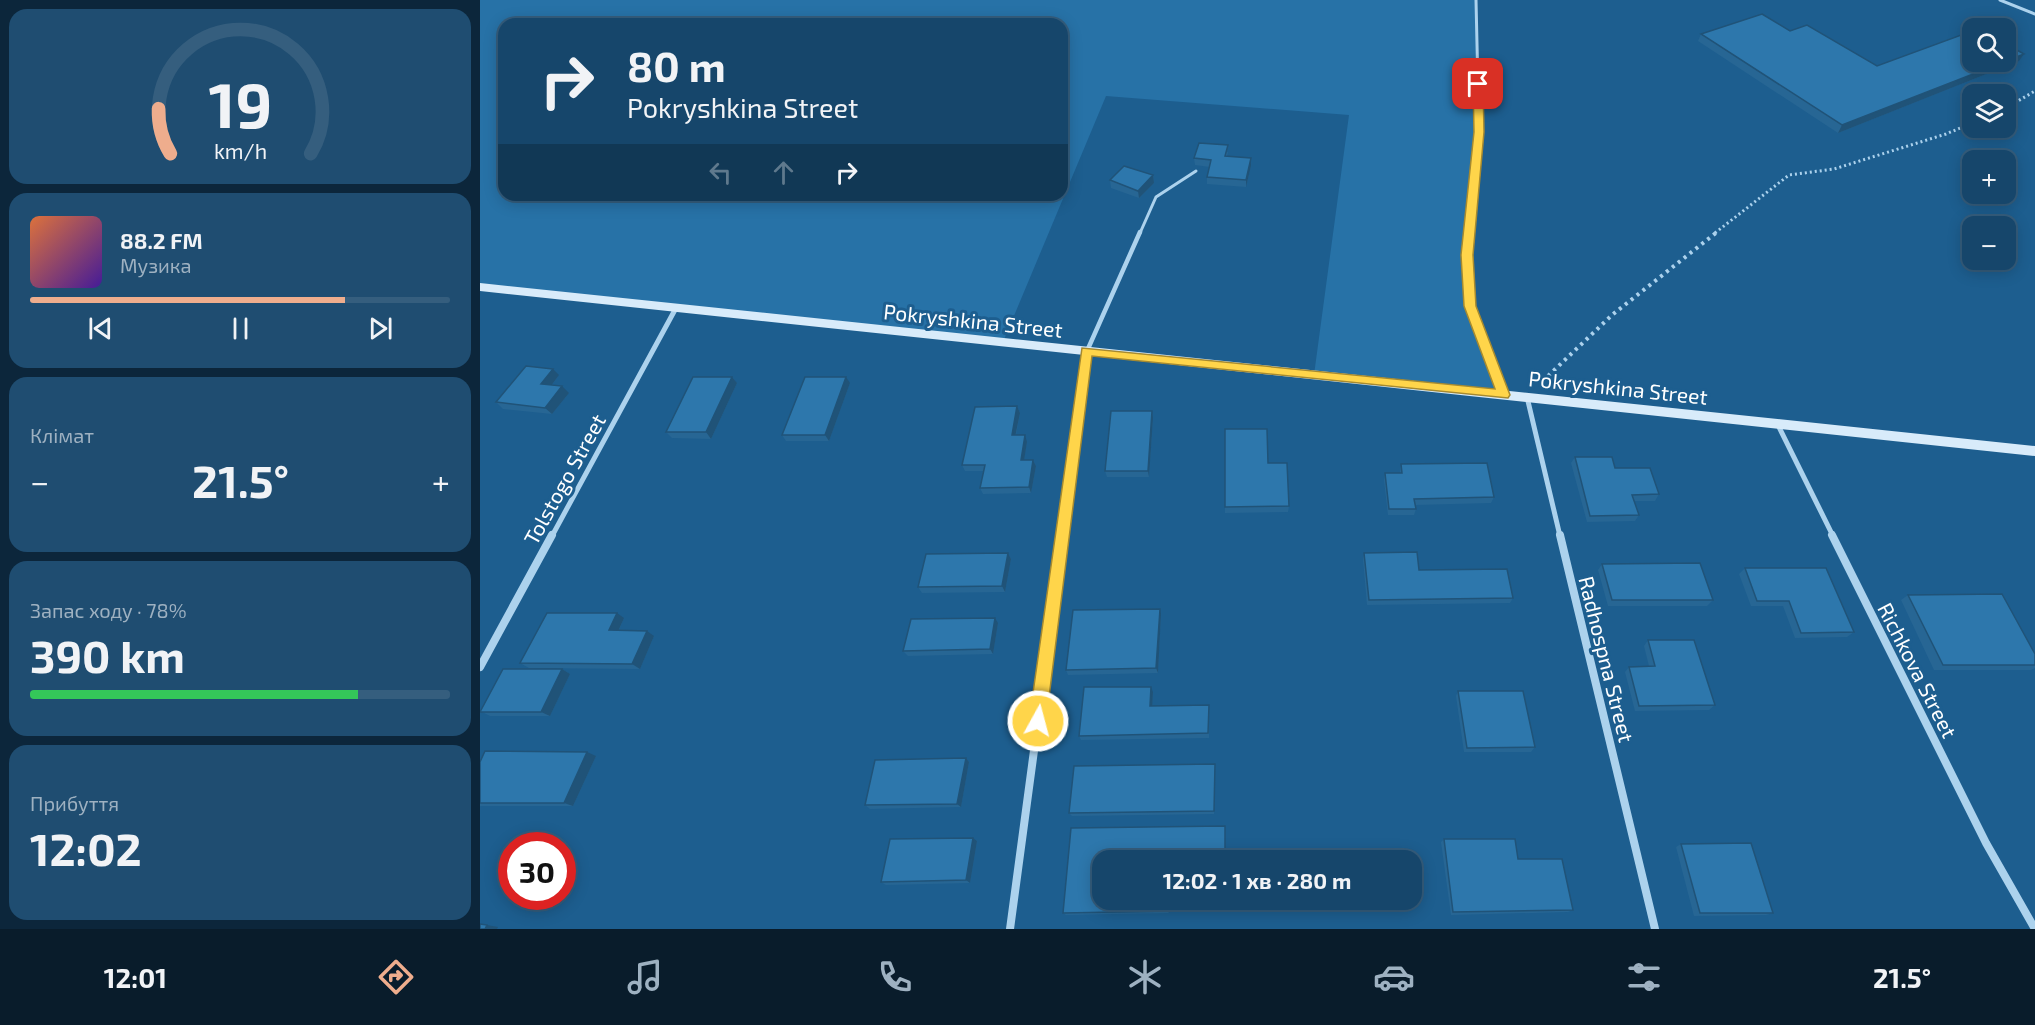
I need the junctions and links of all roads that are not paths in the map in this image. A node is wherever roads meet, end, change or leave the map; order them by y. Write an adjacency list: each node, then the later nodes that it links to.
1 (1476, 0): 8 (lane)
2 (2000, 0): 3 (lane)
3 (2035, 14)
4 (1196, 171): 7 (lane)
5 (480, 287): 6 (street, Pokryshkina Street)
6 (676, 308): 7 (street, Pokryshkina Street); 12 (street, Tolstogo Street)
7 (1087, 351): 8 (street, Pokryshkina Street); 13 (street)
8 (1503, 395): 9 (street, Pokryshkina Street)
9 (1527, 397): 10 (street, Pokryshkina Street); 14 (street, Radhospna Street)
10 (1777, 423): 11 (street, Pokryshkina Street); 15 (street, Richkova Street)
11 (2035, 451)
12 (480, 667)
13 (1010, 929)
14 (1655, 929)
15 (2035, 929)

